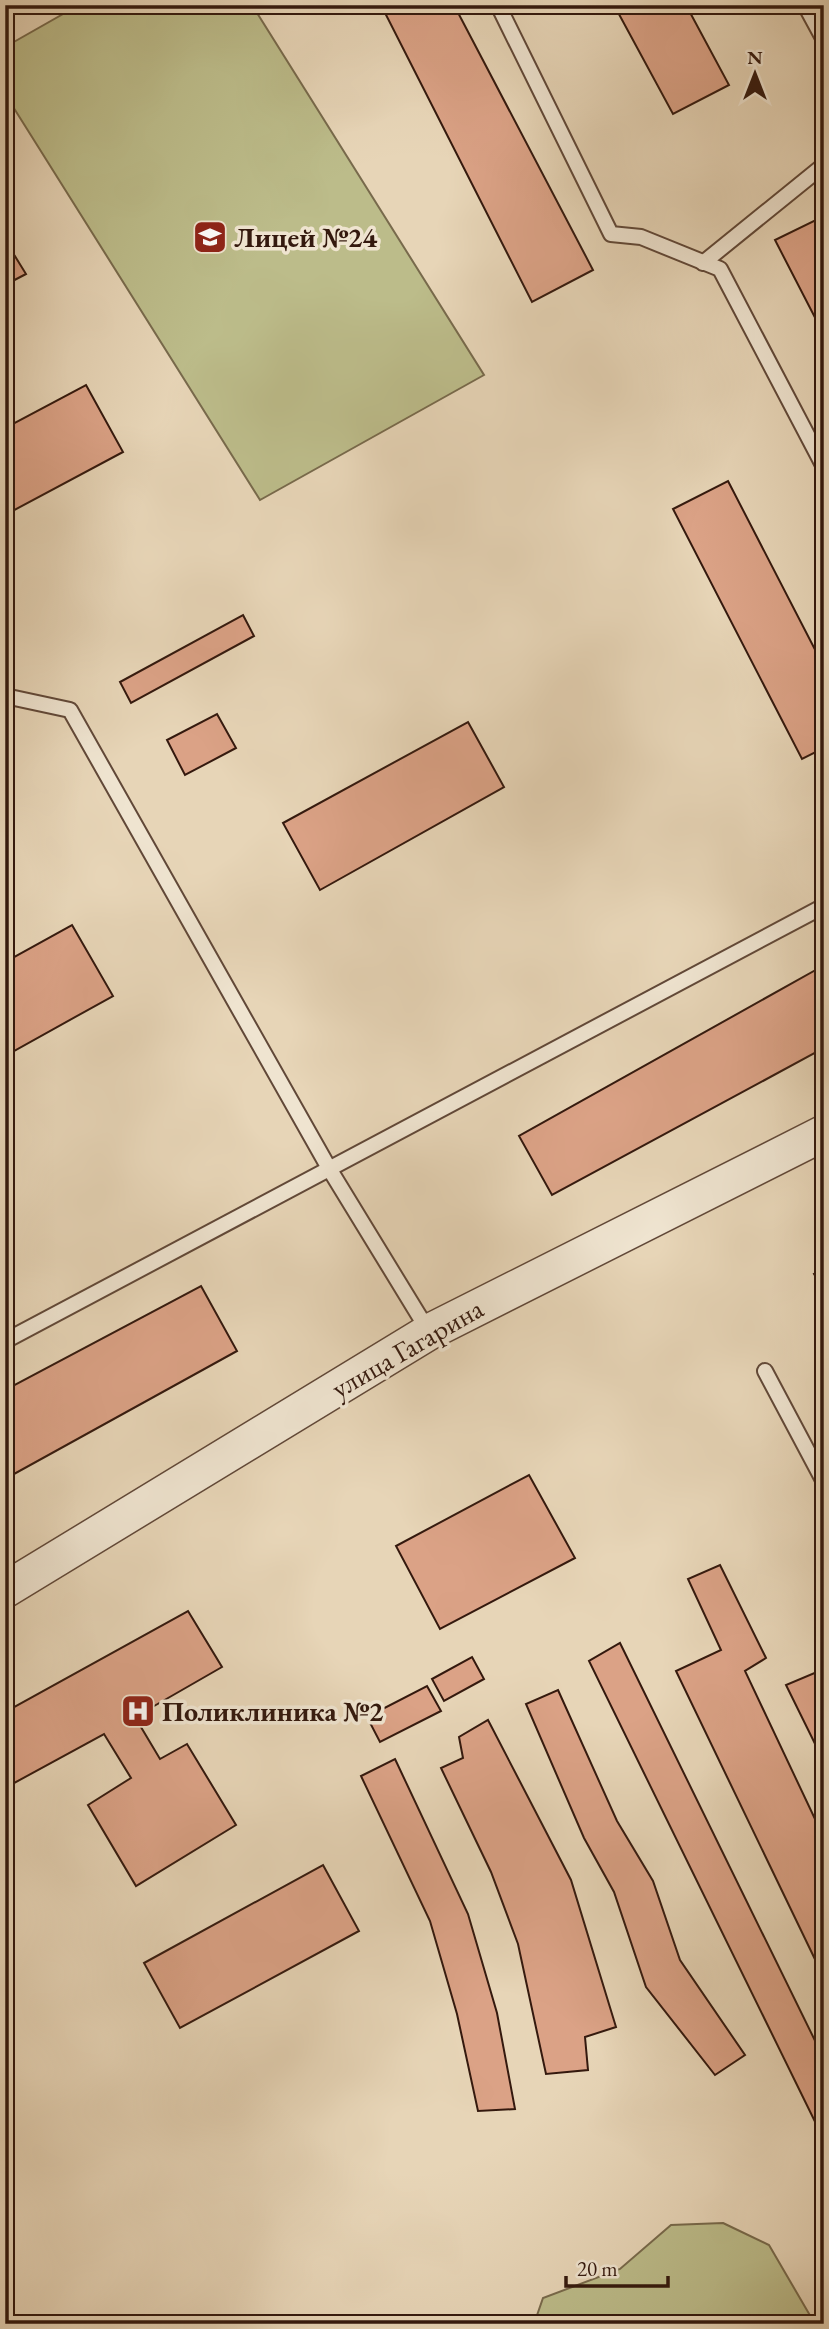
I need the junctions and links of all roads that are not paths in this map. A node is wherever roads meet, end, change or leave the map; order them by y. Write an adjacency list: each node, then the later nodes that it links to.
1 (498, 5): 5 (lane)
2 (805, 5): 3 (lane)
3 (824, 40)
4 (824, 165): 5 (lane)
5 (703, 263): 6 (lane)
6 (824, 467)
7 (5, 696): 10 (lane)
8 (824, 906): 10 (lane)
9 (824, 1133): 11 (street, улица Гагарина)
10 (330, 1170): 11 (lane); 12 (lane)
11 (429, 1332): 15 (street, улица Гагарина)
12 (5, 1341)
13 (765, 1371): 14 (lane)
14 (824, 1482)
15 (5, 1590)

